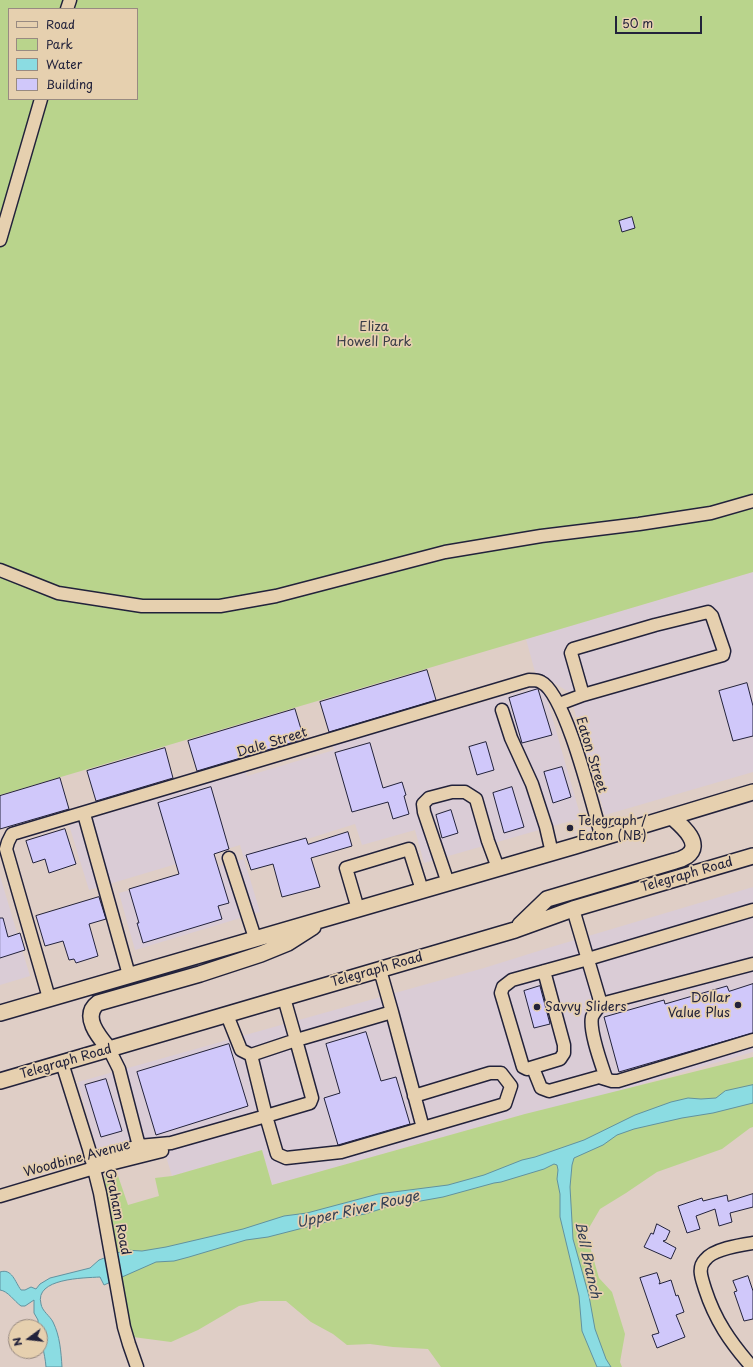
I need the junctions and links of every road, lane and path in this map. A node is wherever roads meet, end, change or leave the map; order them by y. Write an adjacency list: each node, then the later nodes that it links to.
1 (42, 100): 2 (street)
2 (0, 240)
3 (753, 501): 4 (street)
4 (0, 570)
5 (546, 686): 7 (street, Eaton Street); 10 (street, Dale Street)
6 (583, 695): 6 (street); 7 (street)
7 (559, 704): 12 (street, Eaton Street)
8 (502, 710): 13 (street)
9 (753, 792): 11 (main road)
10 (84, 814): 29 (street); 30 (street, Dale Street)
11 (672, 817): 12 (main road); 23 (main road)
12 (602, 838): 13 (main road)
13 (552, 852): 16 (main road)
14 (753, 856): 20 (main road, Telegraph Road)
15 (229, 858): 24 (street)
16 (498, 868): 17 (main road); 17 (street)
17 (448, 883): 18 (main road)
18 (422, 890): 19 (main road); 19 (street)
19 (358, 909): 22 (main road)
20 (573, 909): 23 (main road, Telegraph Road); 25 (street)
21 (753, 910): 25 (street)
22 (325, 918): 24 (main road); 38 (main road)
23 (515, 930): 27 (main road, Telegraph Road)
24 (255, 938): 29 (main road)
25 (588, 959): 28 (street); 32 (street)
26 (753, 964): 32 (street)
27 (380, 970): 31 (main road, Telegraph Road); 33 (street)
28 (544, 972): 41 (street); 41 (street)
29 (129, 975): 30 (main road)
30 (50, 998): 34 (main road)
31 (284, 998): 35 (main road, Telegraph Road); 36 (street)
32 (601, 1004): 42 (street)
33 (392, 1012): 36 (street); 44 (street)
34 (0, 1014)
35 (227, 1015): 38 (main road, Telegraph Road); 39 (street)
36 (296, 1040): 39 (street); 45 (street)
37 (753, 1040): 42 (street)
38 (108, 1049): 40 (main road, Telegraph Road); 47 (street)
39 (251, 1055): 45 (street)
40 (62, 1063): 43 (main road, Telegraph Road); 49 (street, Graham Road)
41 (533, 1068): 42 (street)
42 (606, 1078)
43 (0, 1081)
44 (414, 1096): 46 (street); 46 (street)
45 (266, 1116): 46 (street); 47 (street)
46 (423, 1128)
47 (139, 1146): 49 (street)
48 (162, 1151): 49 (street, Woodbine Avenue)
49 (93, 1164): 50 (street, Woodbine Avenue); 52 (street, Graham Road)
50 (0, 1196)
51 (753, 1243): 53 (street)
52 (137, 1367)
53 (752, 1367)

